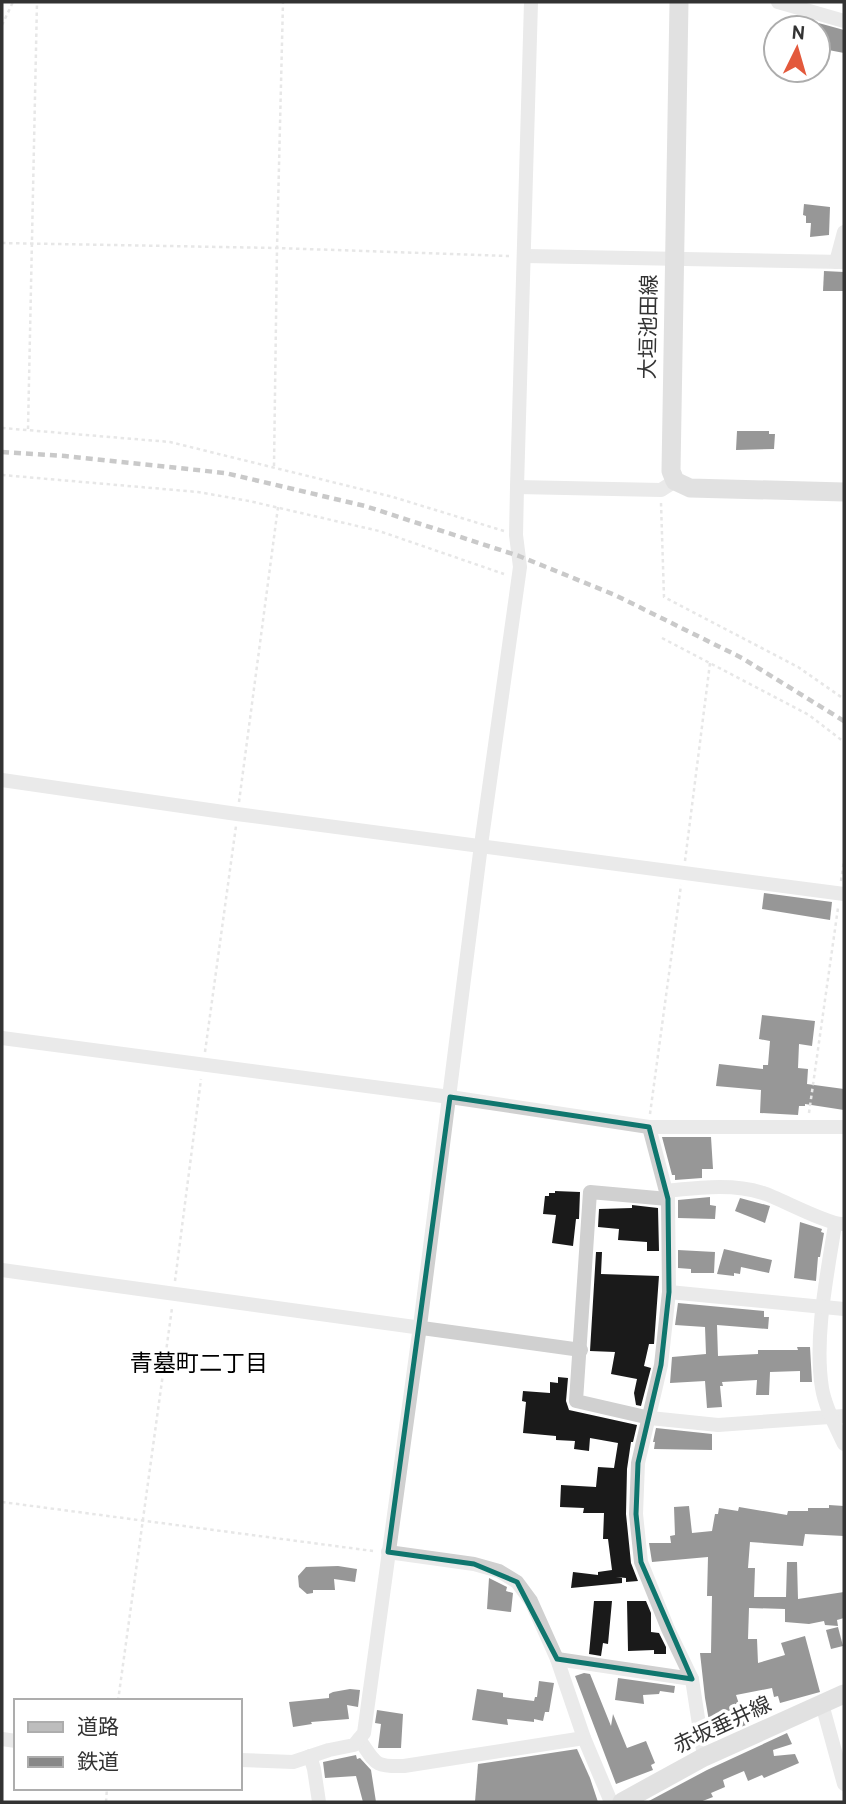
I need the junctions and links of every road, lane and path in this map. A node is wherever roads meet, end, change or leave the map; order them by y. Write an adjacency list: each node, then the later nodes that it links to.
1 (13, 2): 8 (path)
2 (37, 2): 11 (path)
3 (283, 2): 12 (path)
4 (531, 2): 13 (street)
5 (680, 2): 14 (main road, 大垣池田線)
6 (778, 2): 7 (street)
7 (844, 21)
8 (2, 25)
9 (844, 233): 15 (street)
10 (2, 243): 11 (path)
11 (32, 244): 12 (path); 17 (path)
12 (277, 248): 13 (path); 18 (path)
13 (525, 256): 14 (street); 21 (street)
14 (674, 259): 15 (street); 20 (main road, 大垣池田線)
15 (840, 262)
16 (2, 428): 17 (path)
17 (28, 430): 18 (path)
18 (274, 466): 24 (path)
19 (2, 475): 23 (path)
20 (668, 485): 21 (street); 22 (main road); 28 (path)
21 (517, 487): 24 (street)
22 (844, 492)
23 (278, 507): 25 (path); 31 (path)
24 (516, 535): 25 (street)
25 (518, 580): 32 (street)
26 (662, 638): 27 (path)
27 (710, 663): 29 (path); 34 (path)
28 (844, 699)
29 (844, 742)
30 (2, 780): 31 (street)
31 (237, 814): 32 (street); 37 (path)
32 (481, 845): 34 (street); 38 (street)
33 (844, 860): 35 (path)
34 (683, 871): 35 (street); 39 (path)
35 (842, 894): 40 (path)
36 (2, 1038): 37 (street)
37 (203, 1065): 38 (street); 46 (path)
38 (450, 1097): 39 (street); 49 (street)
39 (649, 1127): 40 (street); 42 (street)
40 (807, 1127): 41 (street)
41 (844, 1127)
42 (667, 1195): 43 (street); 45 (street); 50 (street)
43 (839, 1224): 47 (street)
44 (2, 1270): 46 (street)
45 (669, 1292): 47 (street); 51 (street)
46 (173, 1293): 49 (street); 55 (path)
47 (823, 1306): 48 (street); 52 (street)
48 (844, 1309)
49 (420, 1326): 50 (street); 56 (street)
50 (581, 1350): 51 (street)
51 (650, 1418): 52 (street); 58 (street)
52 (838, 1418): 53 (street)
53 (844, 1444)
54 (2, 1502): 55 (path)
55 (144, 1522): 56 (path); 60 (path)
56 (388, 1552): 57 (street); 63 (street)
57 (557, 1659): 58 (street); 62 (street)
58 (692, 1679): 65 (street)
59 (844, 1694): 61 (main road, 赤坂垂井線)
60 (118, 1699)
61 (822, 1704): 65 (main road, 赤坂垂井線); 67 (street)
62 (584, 1738): 63 (street); 69 (street)
63 (359, 1739): 64 (street)
64 (310, 1756): 66 (street); 68 (street)
65 (704, 1757): 70 (main road, 赤坂垂井線)
66 (242, 1760)
67 (844, 1784)
68 (318, 1802)
69 (611, 1802)
70 (622, 1802)

